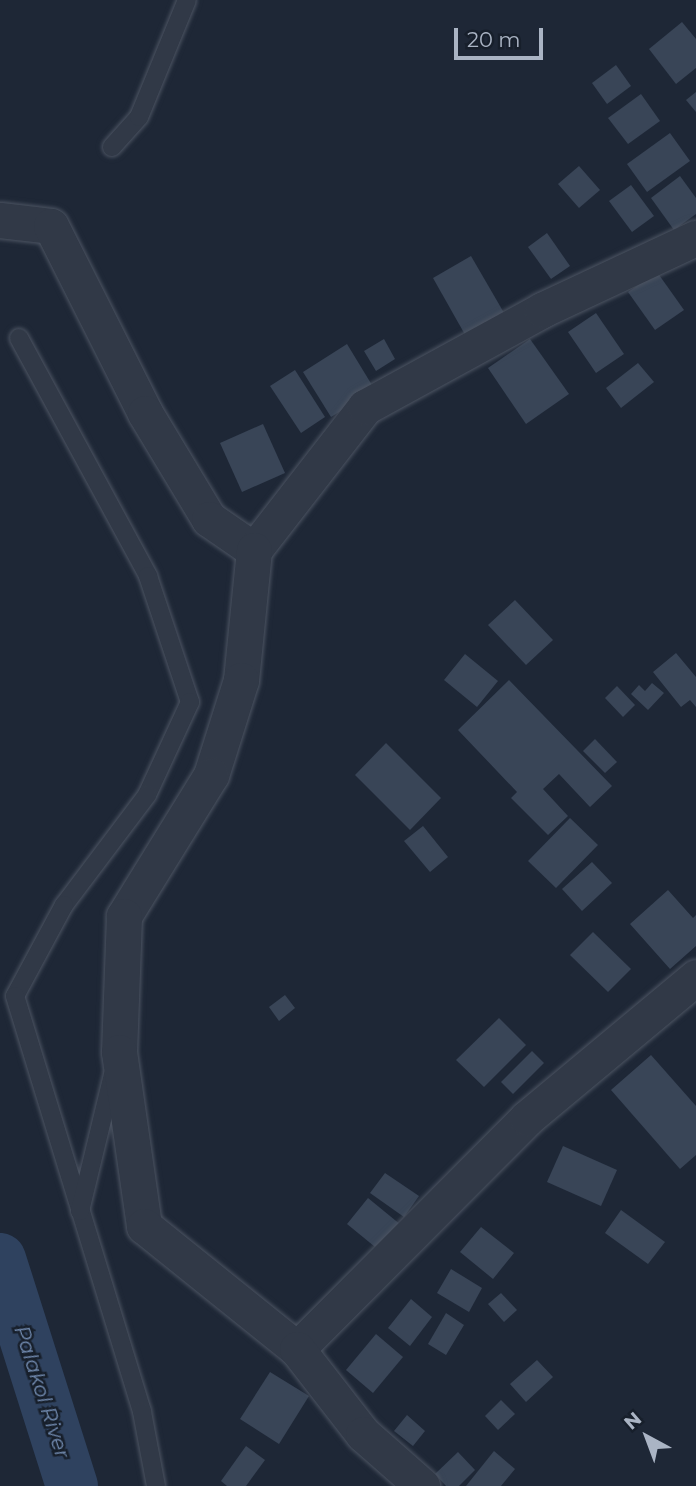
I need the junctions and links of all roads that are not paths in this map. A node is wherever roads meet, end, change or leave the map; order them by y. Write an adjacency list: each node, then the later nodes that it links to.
1 (187, 0): 2 (lane)
2 (112, 147)
3 (0, 220): 6 (street)
4 (696, 238): 6 (street)
5 (19, 338): 9 (lane)
6 (254, 550): 8 (street)
7 (696, 977): 10 (street)
8 (119, 1052): 9 (lane); 10 (street)
9 (80, 1211): 11 (lane)
10 (297, 1349): 12 (street)
11 (156, 1486)
12 (422, 1486)

